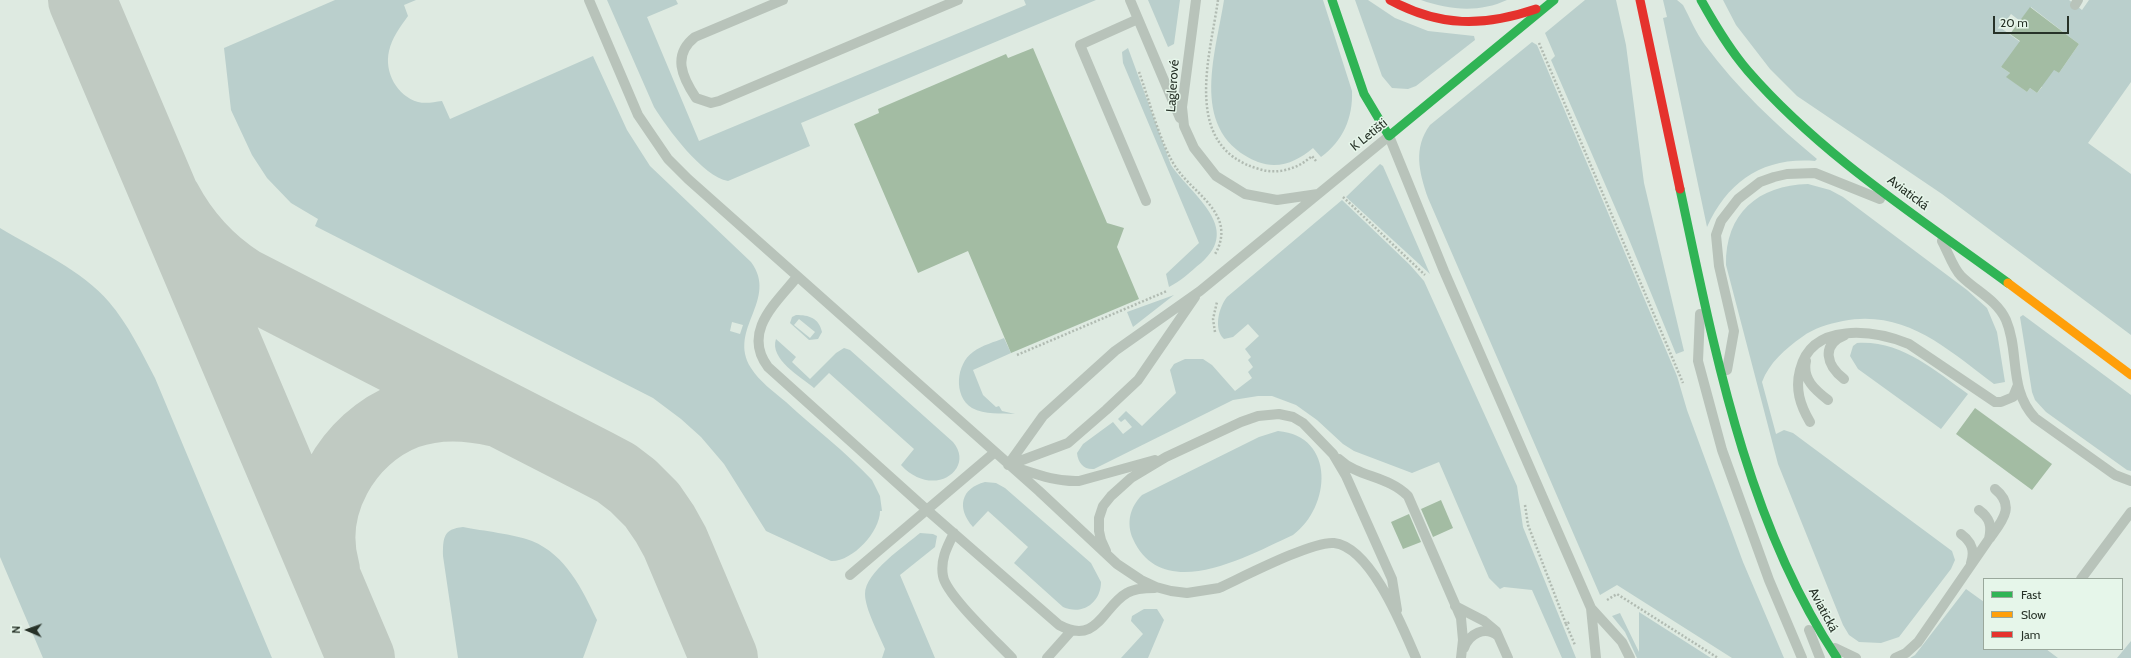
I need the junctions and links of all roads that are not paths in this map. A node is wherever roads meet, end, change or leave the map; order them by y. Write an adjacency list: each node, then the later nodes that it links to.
1 (589, 0): 19 (lane)
2 (783, 0): 3 (lane)
3 (958, 0)
4 (1130, 0): 11 (lane)
5 (1196, 0): 13 (lane, Laglerové)
6 (1332, 0): 14 (main road)
7 (1390, 0): 8 (main road)
8 (1554, 0): 14 (main road, K Letišti)
9 (1640, 0): 20 (main road)
10 (1701, 0): 17 (main road, Aviatická)
11 (1138, 19): 13 (lane); 16 (lane)
12 (1382, 105): 14 (main road)
13 (1187, 135): 15 (lane, Laglerové)
14 (1389, 136): 15 (lane, K Letišti); 49 (lane)
15 (1318, 194): 21 (lane, K Letišti)
16 (1146, 201)
17 (1908, 210): 18 (main road, Aviatická); 26 (lane)
18 (1936, 231): 24 (main road, Aviatická); 27 (lane)
19 (797, 277): 30 (lane); 36 (lane)
20 (1701, 284): 26 (main road); 61 (lane)
21 (1200, 291): 33 (lane); 33 (lane)
22 (1853, 332): 23 (lane); 25 (lane); 27 (lane)
23 (1807, 354): 28 (lane); 29 (lane)
24 (2131, 375)
25 (1844, 379)
26 (1724, 381): 44 (main road, Aviatická)
27 (2018, 385): 34 (lane)
28 (1828, 400)
29 (1810, 422)
30 (995, 452): 33 (lane); 36 (lane)
31 (1333, 454): 32 (lane); 48 (lane); 50 (lane)
32 (1166, 457): 33 (lane); 42 (lane)
33 (1008, 465): 42 (lane)
34 (2131, 481)
35 (1995, 489): 41 (lane)
36 (927, 510): 39 (lane); 45 (lane)
37 (1979, 510): 41 (lane)
38 (2131, 512): 46 (lane)
39 (954, 533): 51 (lane); 55 (lane)
40 (1961, 534): 43 (lane)
41 (1989, 539): 43 (lane)
42 (1117, 564): 47 (lane)
43 (1971, 565): 65 (lane)
44 (1788, 572): 53 (main road, Aviatická); 62 (lane)
45 (850, 575)
46 (2082, 578)
47 (1156, 588): 50 (lane); 51 (lane)
48 (1455, 606): 52 (lane); 54 (lane)
49 (1591, 608): 59 (lane); 60 (lane)
50 (1398, 616): 57 (lane)
51 (1072, 630): 56 (lane)
52 (1500, 638): 54 (lane); 58 (lane)
53 (1822, 638): 63 (main road, Aviatická); 64 (lane)
54 (1461, 656)
55 (1012, 658)
56 (1047, 658)
57 (1416, 658)
58 (1508, 658)
59 (1596, 658)
60 (1630, 658)
61 (1802, 658)
62 (1820, 658)
63 (1837, 658)
64 (1856, 658)
65 (1895, 658)

